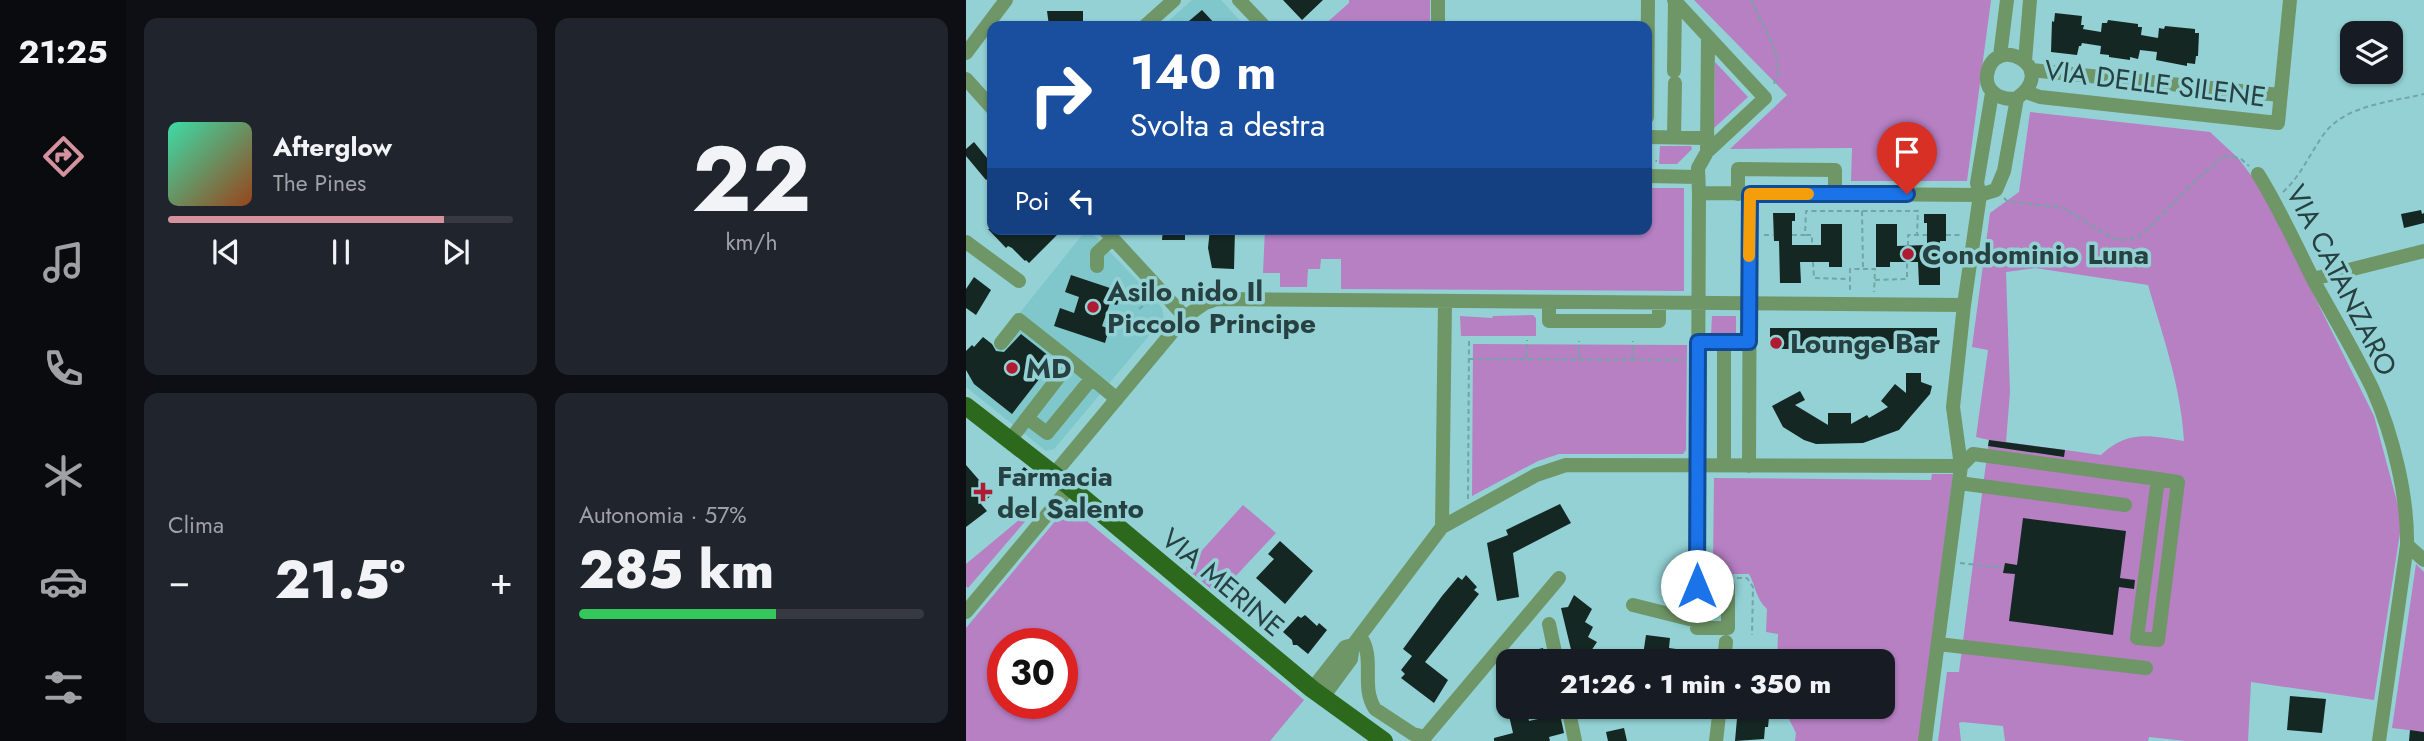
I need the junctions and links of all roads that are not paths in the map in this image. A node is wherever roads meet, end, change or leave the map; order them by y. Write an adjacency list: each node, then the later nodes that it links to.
1 (1006, 0): 10 (street)
2 (1174, 0): 11 (street)
3 (1239, 0): 12 (street)
4 (1438, 0): 13 (street)
5 (1648, 0): 14 (street)
6 (2007, 0): 18 (street)
7 (2029, 0): 19 (street)
8 (2290, 0): 23 (street)
9 (1674, 1): 16 (street); 26 (street)
10 (990, 21)
11 (1151, 21)
12 (1259, 21)
13 (1438, 21)
14 (1648, 21)
15 (987, 25): 17 (street)
16 (1708, 37): 27 (street); 27 (street)
17 (966, 53)
18 (2000, 56): 19 (street); 21 (street)
19 (2028, 65): 22 (street); 23 (street, VIA DELLE SILENE)
20 (966, 79): 24 (street)
21 (1992, 93): 22 (street); 34 (street)
22 (2022, 95): 23 (street, VIA DELLE SILENE); 34 (street)
23 (2280, 95)
24 (987, 102)
25 (1652, 136): 26 (street)
26 (1674, 137): 27 (street)
27 (1707, 145): 30 (street)
28 (2258, 174): 40 (street, VIA CATANZARO)
29 (1652, 176): 30 (street)
30 (1698, 177): 31 (street)
31 (1699, 193): 32 (street); 43 (street)
32 (1744, 194): 33 (street); 33 (street); 44 (street)
33 (1835, 194): 34 (street)
34 (1980, 195): 45 (street)
35 (1106, 235): 39 (street)
36 (1110, 235): 46 (street)
37 (966, 242): 41 (street)
38 (2424, 251): 40 (street)
39 (1097, 266)
40 (2313, 279): 71 (street, VIA CATANZARO)
41 (1019, 281)
42 (1445, 302): 43 (street); 46 (street); 70 (street)
43 (1698, 303): 44 (street); 47 (street)
44 (1749, 304): 45 (street); 49 (street)
45 (1964, 305): 64 (street)
46 (1185, 317): 55 (street)
47 (1698, 342): 48 (street); 52 (street)
48 (1724, 342): 49 (street); 53 (street)
49 (1749, 342): 63 (street)
50 (1001, 343): 51 (street)
51 (1071, 361): 54 (street); 57 (street)
52 (1693, 362): 53 (street); 59 (street)
53 (1724, 363): 60 (street)
54 (1091, 378): 55 (street); 57 (street)
55 (1117, 399): 65 (street)
56 (967, 407): 58 (main road, VIA MERINE)
57 (1027, 418): 58 (street)
58 (1010, 440): 65 (main road, VIA MERINE)
59 (1697, 441): 60 (street); 61 (street)
60 (1724, 441): 62 (street)
61 (1697, 465): 62 (street); 70 (street); 74 (street)
62 (1724, 465): 63 (street)
63 (1749, 466): 64 (street)
64 (1961, 466): 66 (street); 67 (street)
65 (1054, 474): 68 (main road, VIA MERINE)
66 (2158, 479): 66 (street)
67 (1959, 483): 69 (street); 80 (street)
68 (1070, 487): 76 (street); 86 (main road, VIA MERINE)
69 (2125, 505)
70 (1442, 527): 81 (street)
71 (2407, 545): 72 (street); 93 (street, VIA CATANZARO)
72 (2424, 560)
73 (1559, 578): 85 (street)
74 (1697, 586): 78 (street); 78 (street)
75 (1633, 605): 78 (street)
76 (966, 612)
77 (1549, 624): 82 (street)
78 (1697, 624)
79 (1726, 642): 83 (street)
80 (1938, 643): 84 (street); 92 (street)
81 (1355, 647): 85 (street); 85 (street); 86 (street)
82 (1555, 649)
83 (1725, 649)
84 (2146, 668)
85 (1368, 685)
86 (1318, 693): 89 (main road, VIA MERINE)
87 (1571, 719): 90 (street)
88 (1719, 719): 91 (street)
89 (1384, 741)
90 (1576, 741)
91 (1716, 741)
92 (1925, 741)
93 (2379, 741)

